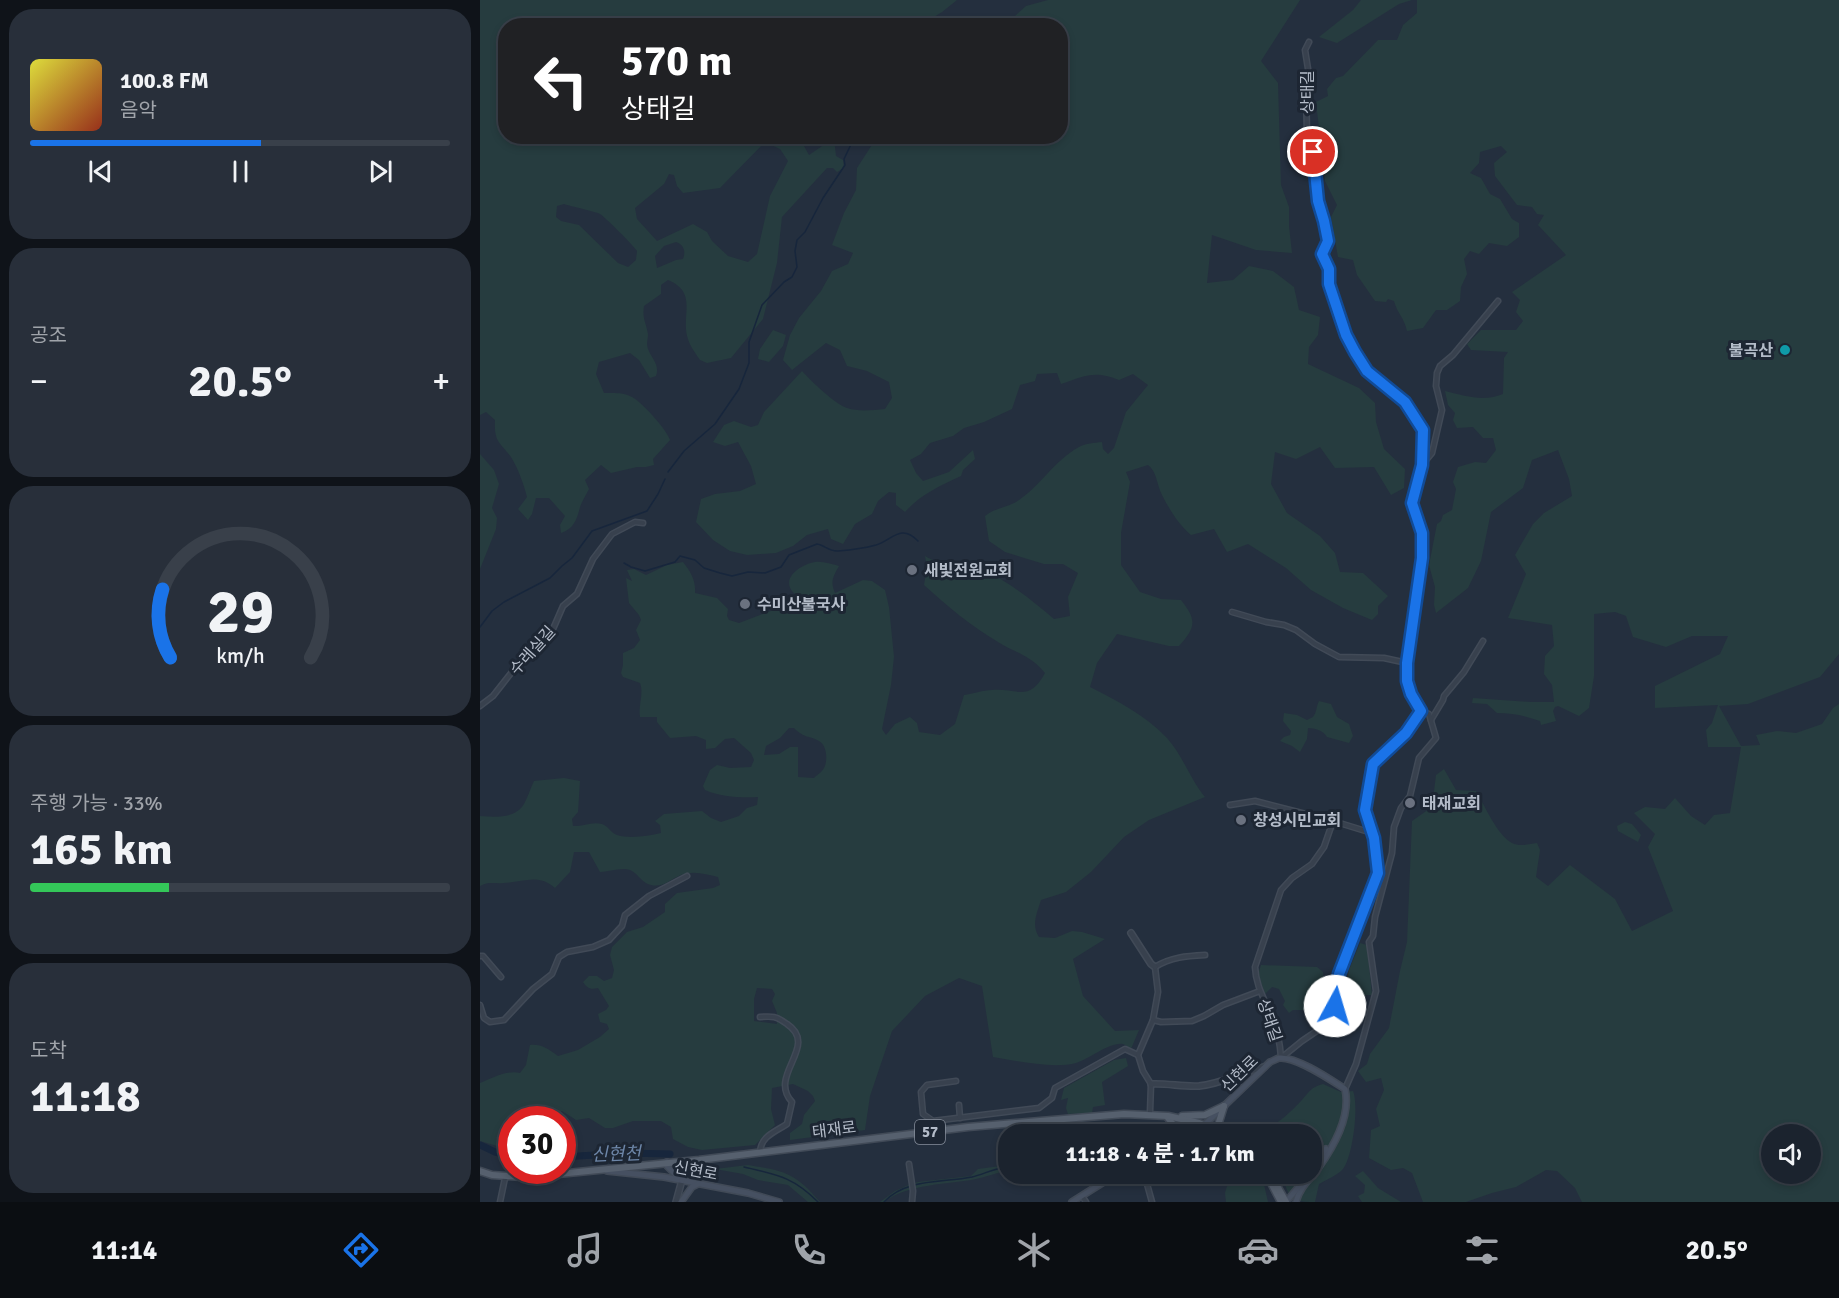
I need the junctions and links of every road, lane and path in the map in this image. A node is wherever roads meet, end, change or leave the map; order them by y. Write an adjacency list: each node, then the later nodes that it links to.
1 (1309, 42): 3 (street, 상태길)
2 (1498, 301): 3 (street, 상태길)
3 (1422, 465): 7 (street, 상태길)
4 (643, 523): 8 (street, 수레실길)
5 (1232, 612): 7 (street)
6 (1483, 641): 10 (street)
7 (1407, 663): 9 (street, 상태길)
8 (480, 705)
9 (1421, 711): 10 (street); 13 (street, 상태길)
10 (1431, 720): 15 (street)
11 (1230, 805): 12 (street)
12 (1333, 821): 13 (street); 22 (street, 상태길)
13 (1373, 833): 14 (street, 상태길)
14 (1377, 866): 15 (street); 27 (street, 상태길)
15 (1386, 869): 33 (street)
16 (687, 876): 23 (street)
17 (1131, 933): 20 (street)
18 (1205, 955): 20 (street)
19 (480, 956): 21 (street)
20 (1155, 967): 25 (street)
21 (501, 977)
22 (1260, 991): 25 (street); 27 (street, 상태길)
23 (480, 1005)
24 (760, 1017): 45 (street)
25 (1153, 1020): 26 (street)
26 (1138, 1055): 31 (street); 39 (street)
27 (1281, 1058): 28 (main road, 신현로); 33 (main road, 신현로)
28 (1264, 1067): 29 (street); 32 (main road, 신현로)
29 (1237, 1077): 31 (street); 32 (street)
30 (956, 1081): 39 (street)
31 (1150, 1083): 36 (street)
32 (1246, 1085): 35 (main road, 신현로)
33 (1345, 1089): 44 (main road)
34 (959, 1105): 39 (street)
35 (1224, 1106): 38 (main road); 42 (main road, 신현로); 43 (main road)
36 (1150, 1112): 37 (main road); 38 (main road)
37 (1124, 1114): 38 (main road, 태재로 / 57); 45 (main road, 태재로 / 57)
38 (1166, 1116): 40 (main road); 41 (main road, 태재로 / 57); 47 (main road, 태재로 / 57)
39 (960, 1118)
40 (1173, 1124)
41 (1194, 1124)
42 (1205, 1124)
43 (1220, 1124)
44 (1341, 1125): 46 (main road); 73 (main road)
45 (760, 1152): 48 (main road, 태재로 / 57)
46 (1322, 1155)
47 (701, 1163): 48 (main road, 태재로 / 57); 54 (main road)
48 (667, 1164): 50 (main road, 태재로 / 57); 51 (main road, 태재로 / 57); 54 (main road)
49 (909, 1164): 67 (street)
50 (606, 1171): 52 (main road, 태재로 / 57); 54 (main road, 신현로)
51 (480, 1172): 53 (main road, 태재로 / 57)
52 (576, 1174)
53 (498, 1177)
54 (682, 1180): 56 (main road, 신현로); 64 (street)
55 (504, 1184): 63 (street)
56 (699, 1184): 65 (main road); 66 (main road, 신현로)
57 (1101, 1184): 62 (main road)
58 (1147, 1184): 70 (street)
59 (1272, 1184): 71 (main road)
60 (1276, 1184): 72 (main road)
61 (1300, 1184): 72 (main road)
62 (1082, 1196): 68 (main road); 69 (street)
63 (500, 1202)
64 (676, 1202)
65 (681, 1202)
66 (779, 1202)
67 (912, 1202)
68 (1072, 1202)
69 (1086, 1202)
70 (1152, 1202)
71 (1281, 1202)
72 (1286, 1202)
73 (1296, 1202)

